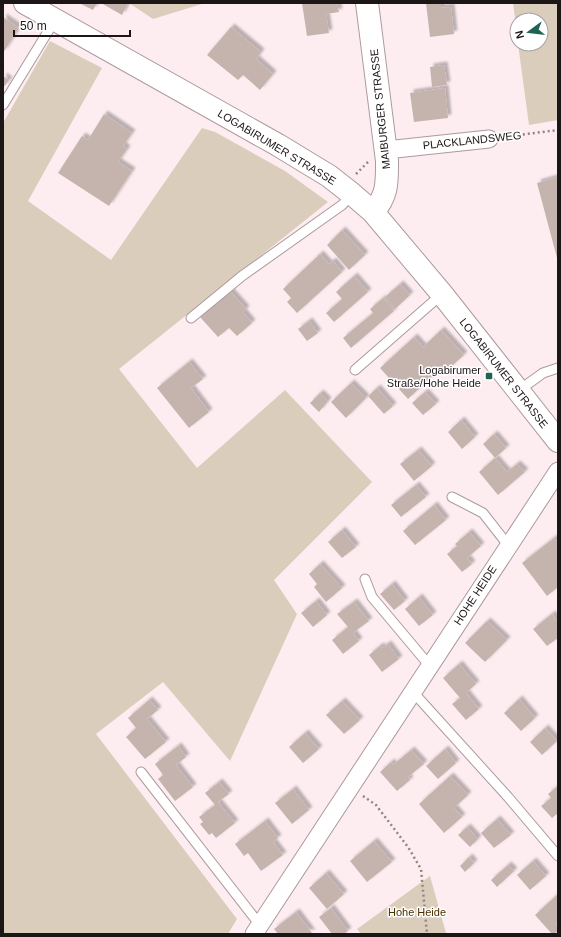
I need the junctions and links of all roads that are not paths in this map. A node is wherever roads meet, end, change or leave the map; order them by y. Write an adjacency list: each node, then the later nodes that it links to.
1 (25, 3): 3 (street, LOGABIRUMER STRASSE)
2 (367, 3): 6 (street, MAIBURGER STRASSE)
3 (55, 20): 4 (lane); 7 (street, LOGABIRUMER STRASSE)
4 (3, 105)
5 (489, 139): 6 (street, PLACKLANDSWEG)
6 (386, 150): 8 (street, MAIBURGER STRASSE)
7 (352, 194): 8 (street, LOGABIRUMER STRASSE); 10 (lane)
8 (373, 212): 9 (street, LOGABIRUMER STRASSE)
9 (442, 294): 12 (lane); 13 (street, LOGABIRUMER STRASSE)
10 (191, 318)
11 (558, 368): 13 (lane)
12 (355, 370)
13 (518, 391): 14 (street, LOGABIRUMER STRASSE)
14 (558, 441)
15 (558, 471): 17 (street, HOHE HEIDE)
16 (452, 497): 17 (lane)
17 (508, 545): 19 (street, HOHE HEIDE)
18 (365, 578): 19 (lane)
19 (429, 665): 20 (street, HOHE HEIDE)
20 (413, 692): 22 (lane); 23 (street, HOHE HEIDE)
21 (142, 772): 23 (lane, HOHE HEIDE)
22 (558, 856)
23 (257, 929)

